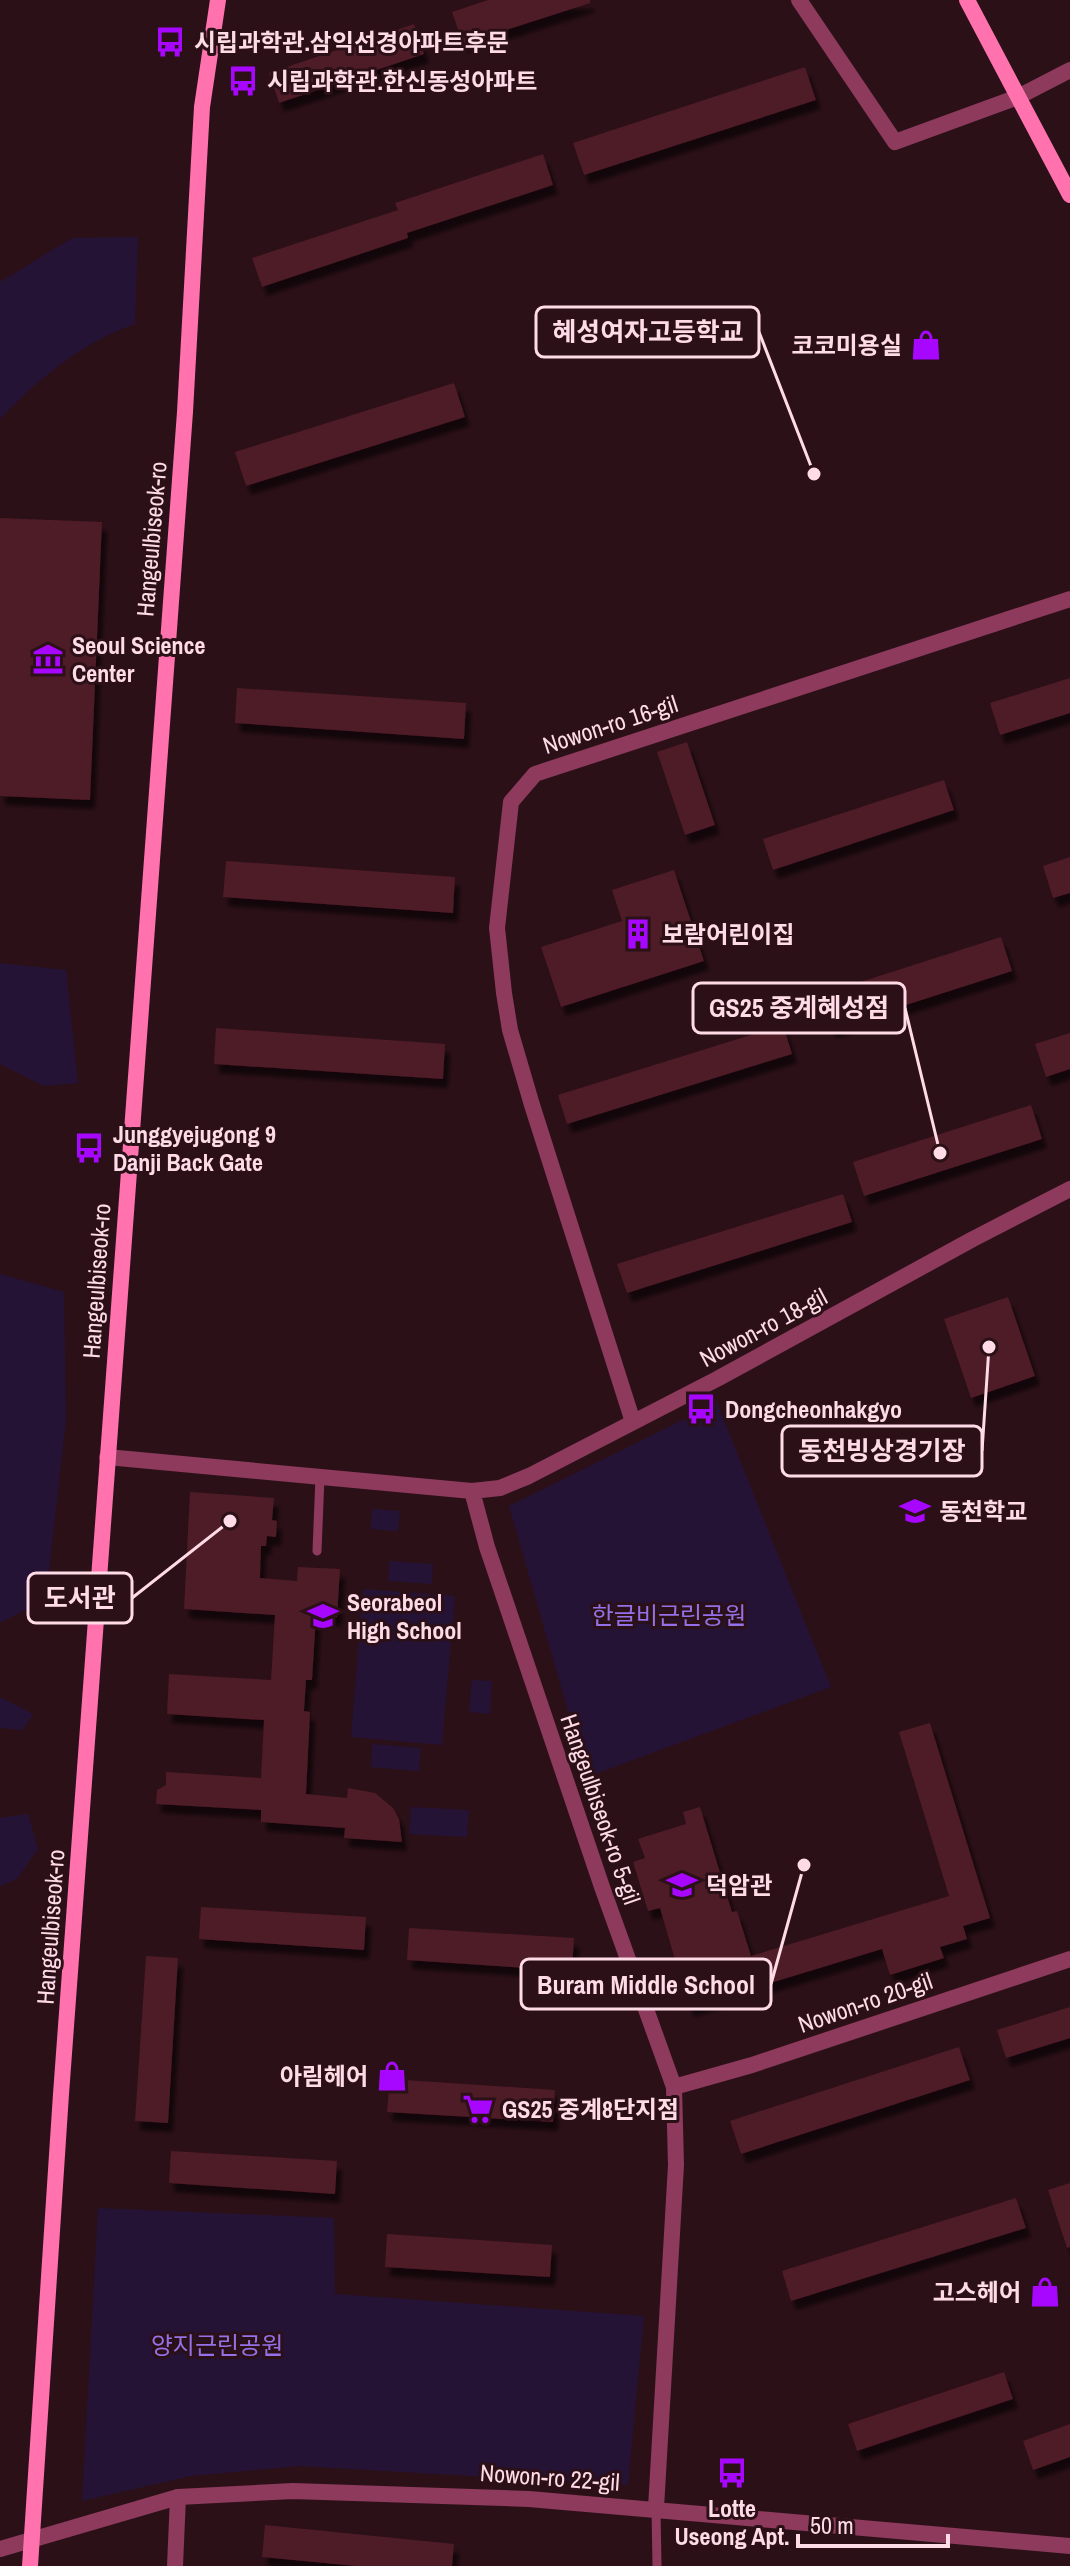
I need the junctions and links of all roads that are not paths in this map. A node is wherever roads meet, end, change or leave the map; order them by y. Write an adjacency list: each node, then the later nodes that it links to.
1 (218, 0): 10 (main road, Hangeulbiseok-ro)
2 (799, 0): 5 (street)
3 (967, 0): 5 (main road)
4 (1070, 70): 5 (street)
5 (1018, 97): 6 (main road)
6 (1070, 195)
7 (1070, 599): 9 (street, Nowon-ro 16-gil)
8 (1070, 1189): 9 (street, Nowon-ro 18-gil)
9 (633, 1422): 12 (street, Nowon-ro 18-gil)
10 (107, 1457): 11 (street); 18 (main road, Hangeulbiseok-ro)
11 (320, 1477): 12 (street); 13 (lane)
12 (472, 1491): 15 (street, Hangeulbiseok-ro 5-gil)
13 (317, 1551)
14 (1070, 1959): 15 (street, Nowon-ro 20-gil)
15 (674, 2087): 17 (street, Hangeulbiseok-ro 5-gil)
16 (178, 2497): 17 (street, Nowon-ro 22-gil); 18 (street, Nowon-ro 22-gil); 22 (street)
17 (656, 2508): 19 (street, Nowon-ro 22-gil); 23 (lane)
18 (32, 2538): 20 (street, Nowon-ro 22-gil); 21 (main road, Hangeulbiseok-ro)
19 (1070, 2546)
20 (0, 2549)
21 (30, 2566)
22 (175, 2566)
23 (657, 2566)

